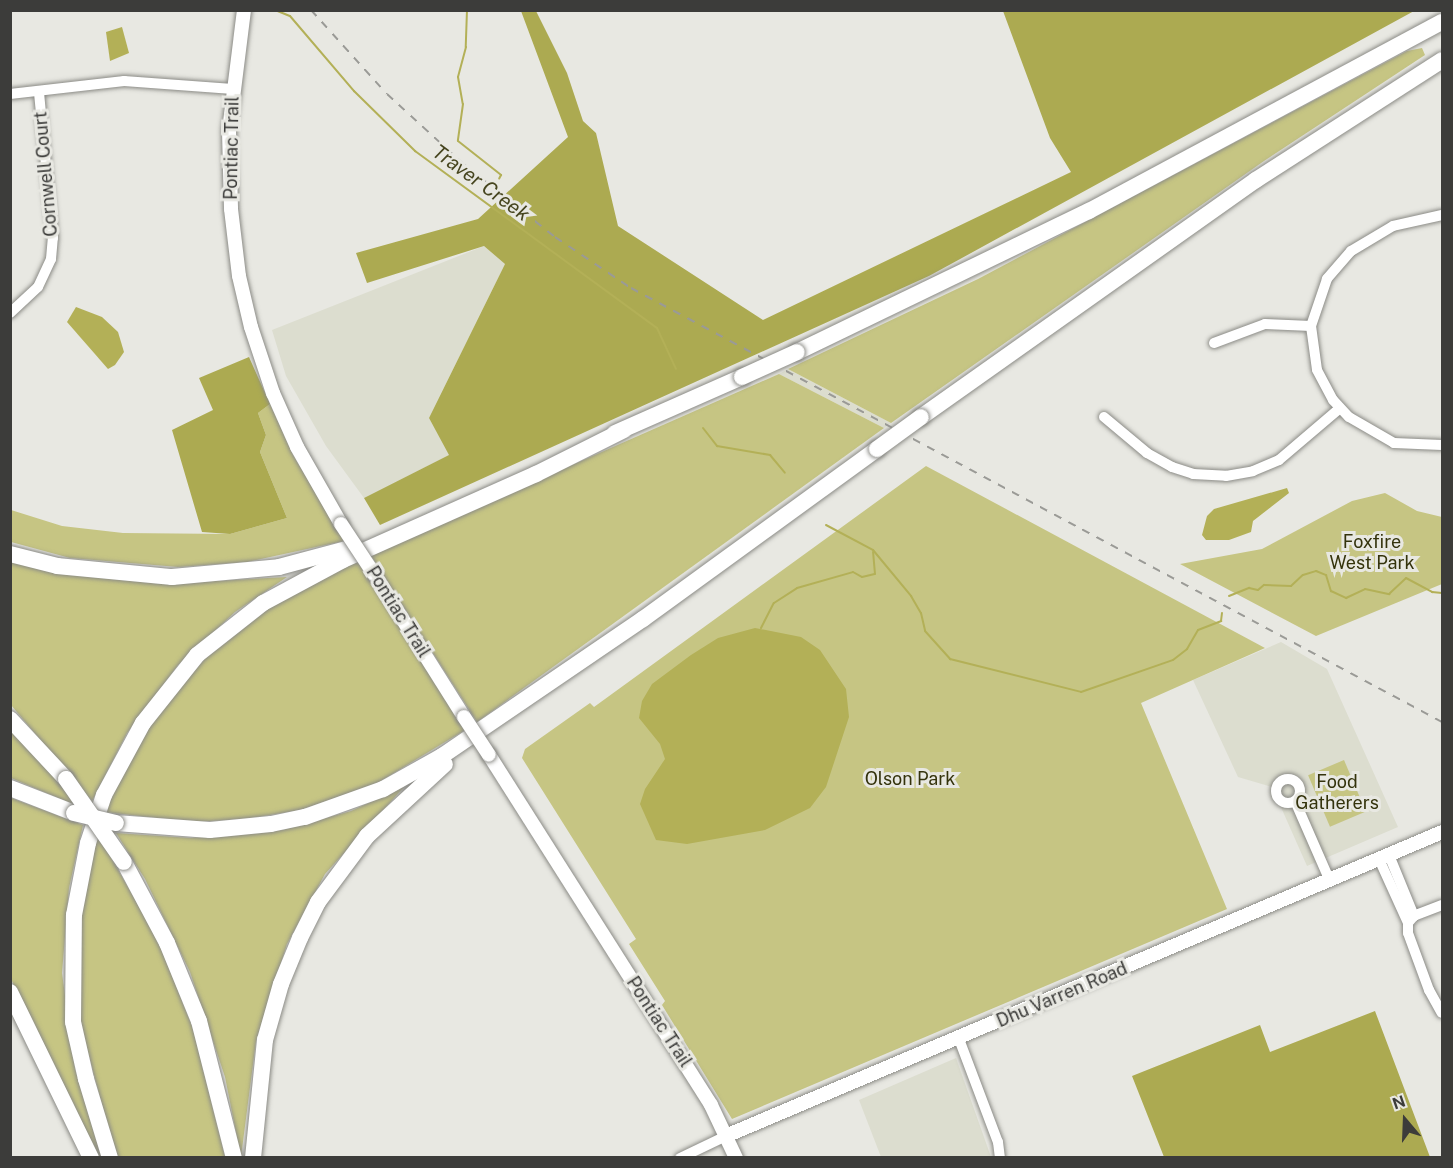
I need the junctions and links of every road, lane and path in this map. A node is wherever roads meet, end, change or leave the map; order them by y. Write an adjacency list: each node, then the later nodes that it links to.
1 (244, 10): 4 (main road, Pontiac Trail)
2 (1443, 22): 13 (highway, bridge)
3 (1443, 60): 16 (highway, bridge)
4 (233, 89): 5 (street); 28 (main road, Pontiac Trail, bridge)
5 (39, 92): 6 (street); 8 (street, Cornwell Court)
6 (10, 94)
7 (1443, 215): 9 (street)
8 (10, 313)
9 (1311, 326): 10 (street); 11 (street)
10 (1214, 343)
11 (1340, 408): 12 (street); 14 (street)
12 (1104, 417)
13 (624, 430): 15 (highway); 30 (highway)
14 (1443, 445)
15 (10, 554)
16 (643, 619): 18 (highway, bridge); 32 (highway)
17 (10, 718): 31 (highway, bridge)
18 (10, 788)
19 (1295, 801): 22 (street)
20 (1443, 832): 21 (main road, Dhu Varren Road)
21 (1384, 857): 22 (main road, Dhu Varren Road); 24 (street)
22 (1330, 881): 27 (main road, Dhu Varren Road)
23 (1443, 904): 24 (street)
24 (1411, 920): 26 (street)
25 (10, 993): 29 (highway)
26 (1443, 1012)
27 (958, 1039): 28 (main road, Dhu Varren Road); 35 (street)
28 (728, 1136): 33 (street, Dhu Varren Road); 34 (main road, Pontiac Trail)
29 (91, 1158)
30 (110, 1158)
31 (234, 1158)
32 (253, 1158)
33 (681, 1158)
34 (736, 1158)
35 (1000, 1158)

